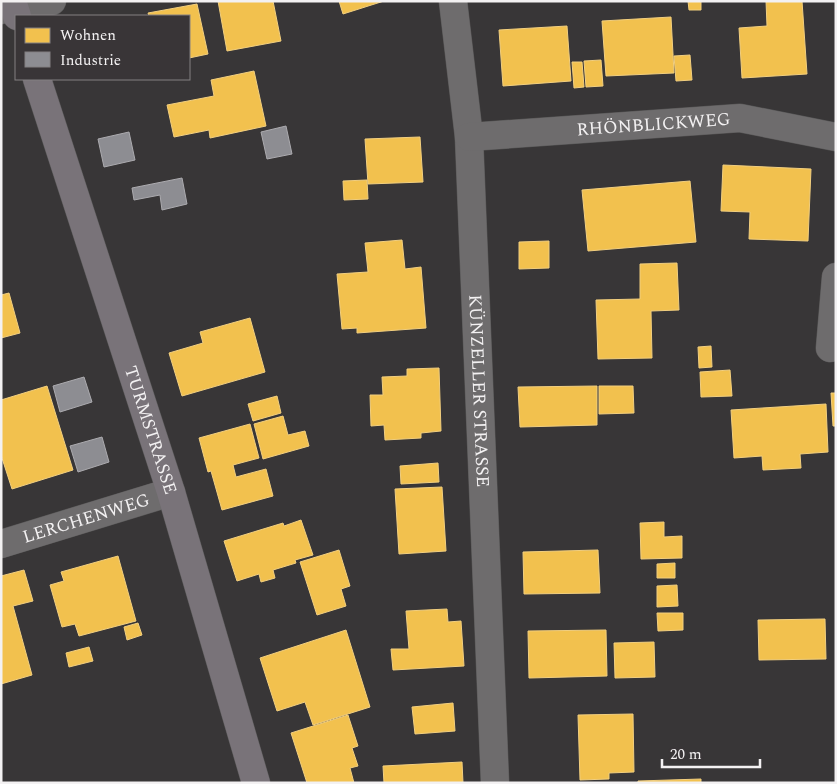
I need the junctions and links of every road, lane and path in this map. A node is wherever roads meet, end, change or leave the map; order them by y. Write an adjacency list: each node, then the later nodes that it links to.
1 (52, 1): 3 (street)
2 (454, 1): 5 (street, KÜNZELLER STRASSE)
3 (11, 9)
4 (38, 80): 9 (main road, TURMSTRASSE)
5 (469, 137): 6 (street, RHÖNBLICKWEG); 12 (street, KÜNZELLER STRASSE)
6 (836, 137)
7 (836, 276): 8 (street)
8 (830, 348)
9 (171, 492): 10 (street, LERCHENWEG); 11 (main road, TURMSTRASSE)
10 (1, 544)
11 (256, 783)
12 (496, 783)

